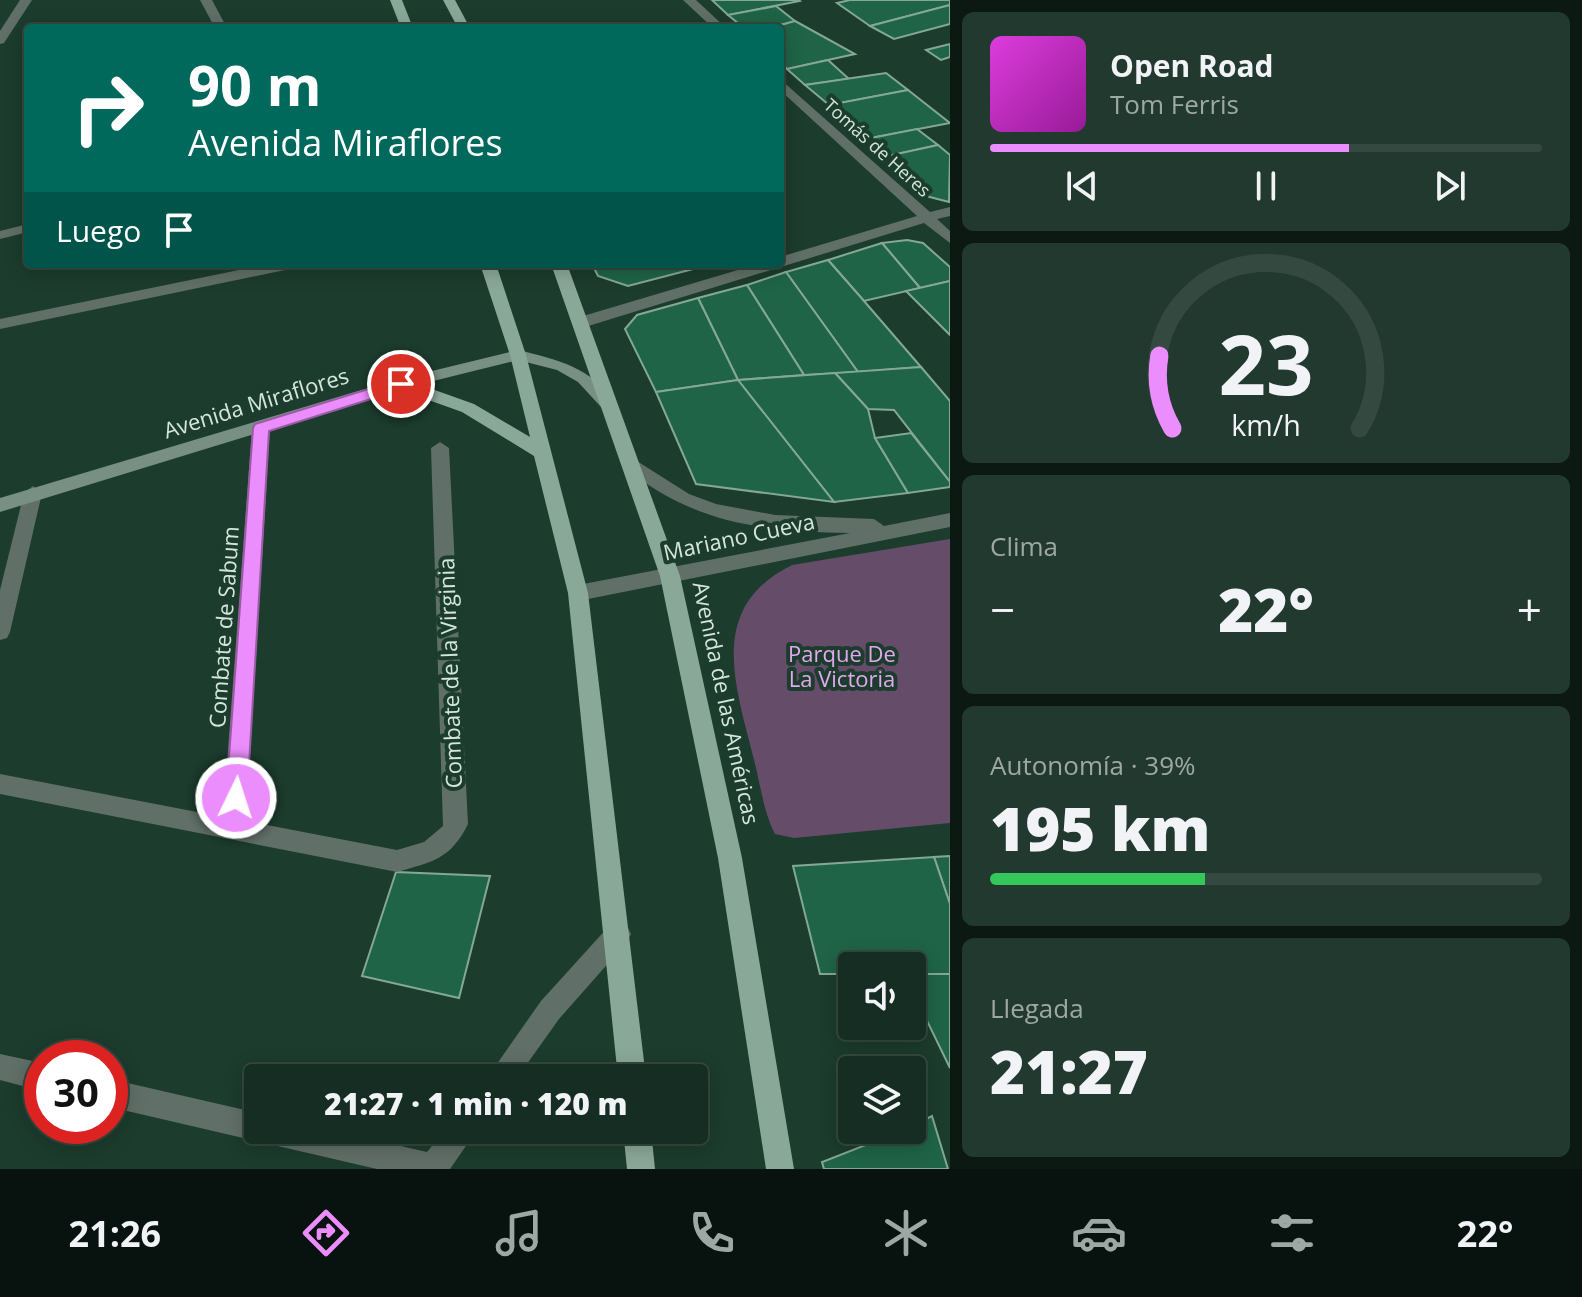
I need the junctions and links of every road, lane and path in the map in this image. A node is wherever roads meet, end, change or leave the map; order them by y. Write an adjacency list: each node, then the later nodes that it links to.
1 (26, 0): 10 (street)
2 (206, 0): 6 (street)
3 (396, 0): 7 (main road)
4 (449, 0): 8 (main road)
5 (689, 0): 9 (street)
6 (219, 24)
7 (405, 24)
8 (462, 24)
9 (716, 24)
10 (0, 40)
11 (784, 87): 13 (street, Tomás de Heres)
12 (950, 211): 13 (street)
13 (926, 217): 16 (street, Tomás de Heres); 17 (street)
14 (24, 229): 15 (street)
15 (0, 235)
16 (950, 239)
17 (784, 261)
18 (271, 268): 24 (street)
19 (489, 268): 25 (main road)
20 (560, 268): 23 (main road, Avenida de las Américas)
21 (745, 268): 22 (street)
22 (723, 271): 23 (street)
23 (579, 323): 27 (main road, Avenida de las Américas)
24 (0, 324)
25 (518, 355): 26 (street, Avenida Miraflores); 27 (street, Avenida Miraflores); 30 (main road)
26 (401, 384): 28 (street, Avenida Miraflores); 30 (main road)
27 (607, 403): 31 (main road, Avenida de las Américas)
28 (261, 428): 32 (street, Avenida Miraflores); 40 (street, Combate de Sabum)
29 (440, 448): 40 (street, Combate de la Virginia)
30 (540, 451): 37 (main road)
31 (629, 462): 35 (street, Mariano Cueva); 36 (main road, Avenida de las Américas)
32 (33, 493): 33 (street, Avenida Miraflores); 38 (street)
33 (0, 505)
34 (950, 520): 35 (street, Mariano Cueva)
35 (910, 527): 36 (street, Mariano Cueva)
36 (670, 576): 37 (street, Mariano Cueva); 53 (main road, Avenida de las Américas)
37 (578, 593): 41 (main road)
38 (0, 632)
39 (0, 784): 40 (street)
40 (234, 829)
41 (618, 934): 42 (street); 43 (main road)
42 (511, 1064)
43 (631, 1064)
44 (0, 1067): 45 (street)
45 (24, 1073)
46 (128, 1097): 47 (street)
47 (244, 1124)
48 (330, 1144): 51 (street)
49 (452, 1144): 51 (street)
50 (638, 1144): 52 (main road)
51 (433, 1168)
52 (641, 1169)
53 (780, 1169)

